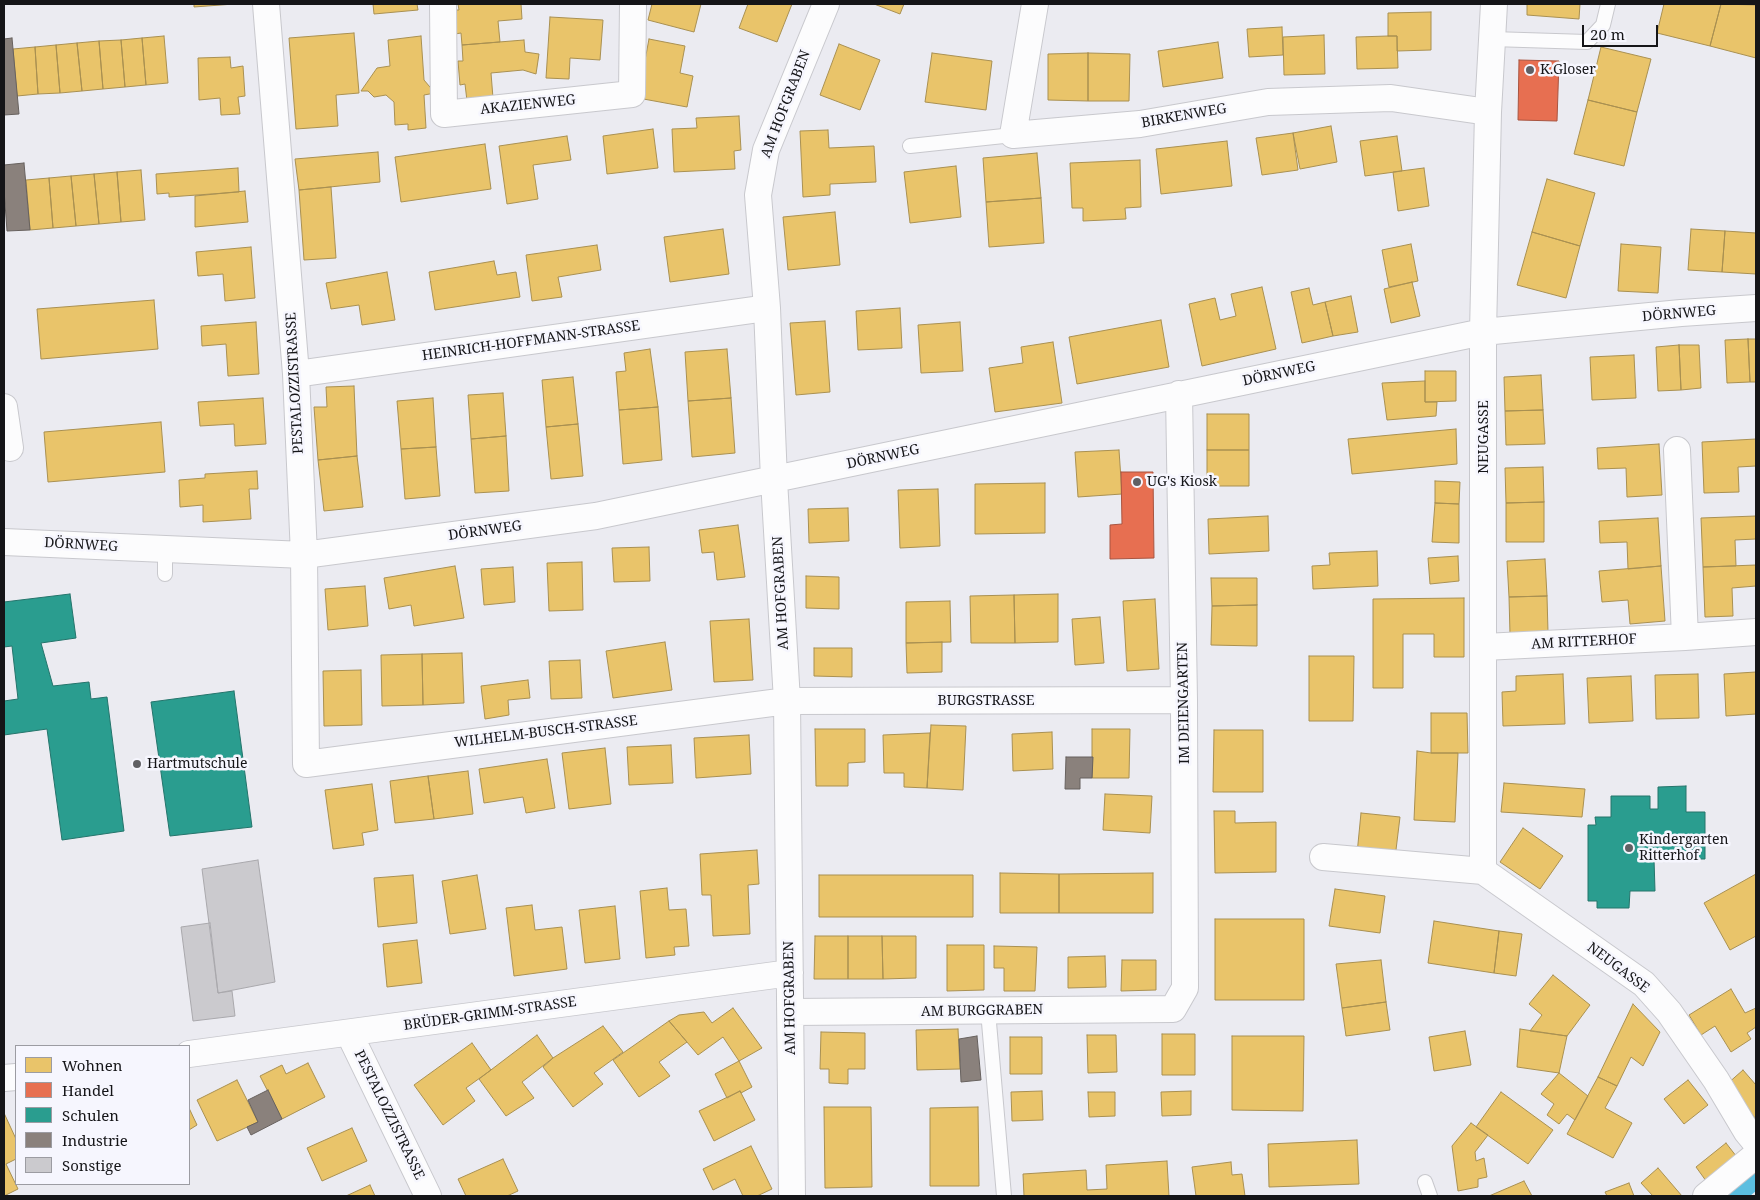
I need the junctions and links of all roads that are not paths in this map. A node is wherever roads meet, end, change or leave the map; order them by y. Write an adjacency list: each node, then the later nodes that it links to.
1 (266, 4): 15 (street, PESTALOZZISTRASSE)
2 (443, 4): 3 (street, AKAZIENWEG)
3 (634, 4)
4 (826, 4): 12 (street, AM HOFGRABEN)
5 (1036, 4): 10 (street)
6 (1494, 4): 8 (street, NEUGASSE)
7 (1608, 4): 8 (lane)
8 (1492, 39): 9 (street, NEUGASSE)
9 (1488, 112): 10 (street, BIRKENWEG); 14 (street, NEUGASSE)
10 (1013, 135): 11 (lane)
11 (910, 146)
12 (767, 308): 15 (street, HEINRICH-HOFFMANN-STRASSE); 20 (street, AM HOFGRABEN)
13 (1756, 308): 14 (street, DÖRNWEG)
14 (1483, 332): 16 (street, DÖRNWEG); 25 (street, NEUGASSE)
15 (296, 374): 22 (street, PESTALOZZISTRASSE)
16 (1179, 394): 20 (street, DÖRNWEG); 26 (street, IM DEIENGARTEN)
17 (4, 408): 18 (street)
18 (10, 448)
19 (1677, 450): 24 (street)
20 (774, 480): 22 (street, DÖRNWEG); 27 (street, AM HOFGRABEN)
21 (4, 542): 22 (street, DÖRNWEG)
22 (304, 555): 28 (street, PESTALOZZISTRASSE)
23 (1756, 632): 24 (street, AM RITTERHOF)
24 (1684, 637): 25 (street, AM RITTERHOF)
25 (1484, 647): 30 (street, NEUGASSE)
26 (1184, 700): 27 (street, BURGSTRASSE); 32 (street, IM DEIENGARTEN)
27 (787, 701): 28 (street, WILHELM-BUSCH-STRASSE); 31 (street, AM HOFGRABEN)
28 (306, 764)
29 (1323, 857): 30 (street)
30 (1483, 871): 37 (street, NEUGASSE)
31 (790, 973): 34 (street, AM HOFGRABEN); 35 (street, BRÜDER-GRIMM-STRASSE)
32 (1173, 1009): 33 (street, AM BURGGRABEN)
33 (988, 1011): 34 (street, AM BURGGRABEN); 42 (lane)
34 (791, 1012): 41 (street, AM HOFGRABEN)
35 (349, 1033): 36 (street, BRÜDER-GRIMM-STRASSE); 40 (street, PESTALOZZISTRASSE)
36 (190, 1054)
37 (1756, 1143)
38 (1756, 1155): 44 (street)
39 (1425, 1182): 43 (lane)
40 (428, 1196)
41 (792, 1196)
42 (1004, 1196)
43 (1430, 1196)
44 (1706, 1196)

